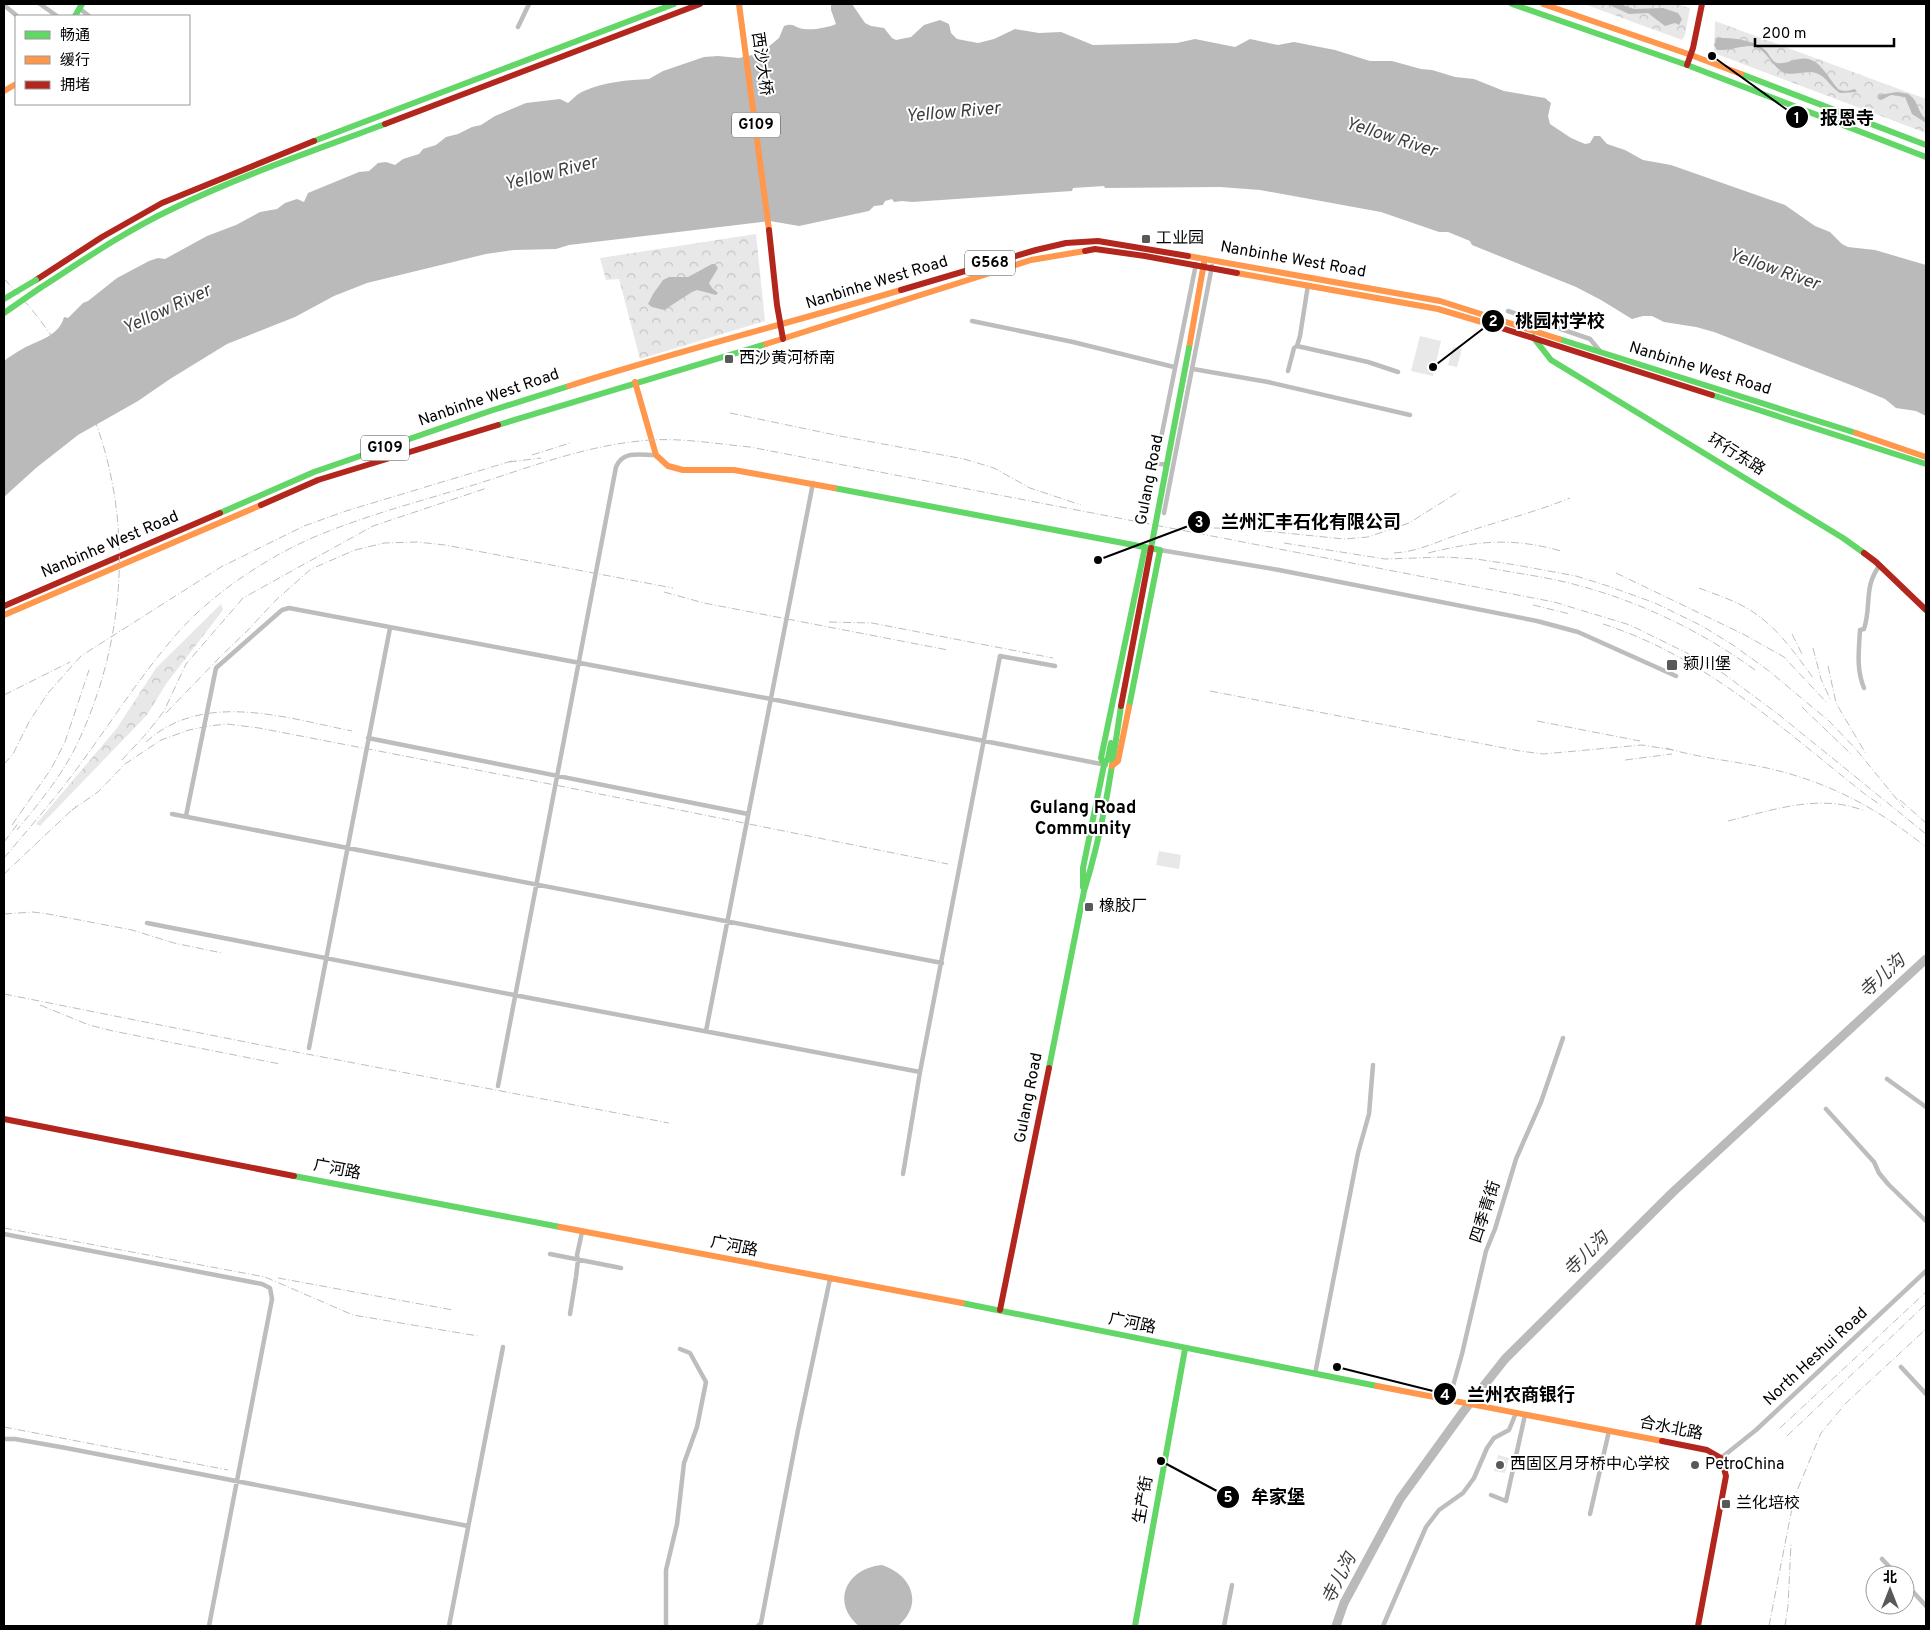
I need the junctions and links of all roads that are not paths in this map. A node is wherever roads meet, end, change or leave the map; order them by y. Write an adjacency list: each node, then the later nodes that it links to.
1 (40, 4): 11 (street)
2 (529, 4): 12 (street)
3 (674, 4): 19 (main road)
4 (700, 4): 19 (main road)
5 (1512, 4): 14 (main road)
6 (1543, 4): 13 (main road)
7 (1701, 4): 13 (main road)
8 (4, 5): 10 (street)
9 (739, 6): 29 (main road, 西沙大桥 / G109)
10 (16, 15)
11 (56, 15)
12 (518, 27)
13 (1691, 56): 14 (main road); 17 (main road)
14 (1687, 65): 18 (main road)
15 (15, 85): 16 (main road)
16 (4, 91)
17 (1926, 145)
18 (1926, 157)
19 (240, 174): 25 (main road, bridge); 27 (main road, bridge)
20 (1202, 258): 21 (main road, Nanbinhe West Road / G568); 22 (main road, Gulang Road); 29 (main road, Nanbinhe West Road / G568)
21 (1213, 260): 23 (street); 30 (main road, Nanbinhe West Road / G568)
22 (1200, 266): 23 (main road, Nanbinhe West Road / G568); 32 (main road, Nanbinhe West Road / G568); 35 (street); 59 (main road, Gulang Road, bridge)
23 (1212, 268): 24 (main road, Nanbinhe West Road / G568); 36 (street)
24 (1308, 285): 31 (main road, Nanbinhe West Road / G568); 33 (street)
25 (4, 299)
26 (1508, 311): 34 (street)
27 (4, 313)
28 (972, 321): 35 (street)
29 (780, 326): 32 (main road, G109); 50 (main road, Nanbinhe West Road / G109)
30 (1531, 329): 31 (main road, 环行东路); 34 (main road, Nanbinhe West Road / G568)
31 (1533, 337): 43 (main road, Nanbinhe West Road / G568); 49 (main road, 环行东路)
32 (783, 339): 39 (main road, G109)
33 (1297, 346): 37 (street); 38 (street)
34 (1601, 352): 42 (main road, Nanbinhe West Road / G568)
35 (1174, 367): 44 (street)
36 (1193, 369): 40 (street); 44 (street)
37 (1288, 371)
38 (1398, 372)
39 (635, 382): 41 (main road); 52 (main road, Nanbinhe West Road / G109)
40 (1410, 415)
41 (656, 455): 45 (main road); 54 (street)
42 (1926, 456)
43 (1926, 464)
44 (1174, 467): 46 (street)
45 (812, 483): 47 (main road); 58 (street)
46 (1164, 513)
47 (1145, 547): 48 (main road); 62 (main road, Gulang Road)
48 (1160, 550): 56 (street); 63 (main road, Gulang Road)
49 (1880, 565): 51 (main road, 环行东路); 57 (street)
50 (4, 606)
51 (1926, 610)
52 (4, 615)
53 (390, 628): 54 (street); 60 (street); 67 (street)
54 (578, 664): 58 (street); 64 (street)
55 (1055, 666): 61 (street)
56 (1676, 676)
57 (1864, 688)
58 (771, 699): 61 (street); 66 (street)
59 (1121, 706): 62 (main road, Gulang Road); 63 (main road, Gulang Road)
60 (368, 738): 64 (street); 68 (street)
61 (984, 741): 62 (street); 74 (street)
62 (1104, 765): 63 (street); 70 (main road, Gulang Road)
63 (1112, 766): 70 (main road, Gulang Road)
64 (557, 774): 66 (street); 69 (street)
65 (172, 814): 67 (street)
66 (748, 814): 71 (street)
67 (186, 816): 68 (street)
68 (348, 847): 69 (street); 73 (street)
69 (537, 884): 71 (street); 75 (street)
70 (1084, 891): 95 (main road, Gulang Road)
71 (727, 921): 74 (street); 76 (street)
72 (147, 922): 73 (street)
73 (326, 958): 75 (street); 78 (street)
74 (942, 963): 80 (street)
75 (514, 995): 76 (street); 82 (street)
76 (706, 1031): 80 (street)
77 (1563, 1038): 103 (street, 四季青街)
78 (309, 1048)
79 (1373, 1065): 101 (street)
80 (920, 1072): 86 (street)
81 (1888, 1079): 83 (street)
82 (498, 1086)
83 (1926, 1107)
84 (1826, 1109): 87 (street)
85 (4, 1119): 88 (main road, 广河路)
86 (902, 1174)
87 (1926, 1221)
88 (582, 1232): 91 (street); 94 (main road, 广河路)
89 (4, 1234): 110 (street)
90 (550, 1254): 91 (street)
91 (578, 1260): 92 (street); 96 (street)
92 (621, 1268)
93 (1926, 1271): 109 (street, North Heshui Road)
94 (830, 1279): 95 (main road, 广河路); 122 (street)
95 (1000, 1310): 99 (main road, 广河路)
96 (570, 1314)
97 (503, 1346): 113 (street)
98 (680, 1349): 121 (street)
99 (1185, 1349): 101 (main road, 广河路); 123 (main road, 生产街)
100 (1901, 1368): 102 (street)
101 (1315, 1374): 103 (main road, 广河路)
102 (1926, 1393)
103 (1449, 1400): 104 (main road, 广河路)
104 (1475, 1405): 105 (main road, 合水北路)
105 (1516, 1413): 106 (main road, 合水北路); 125 (street)
106 (1525, 1415): 107 (main road, 合水北路); 111 (street)
107 (1609, 1431): 109 (main road, 合水北路); 112 (street)
108 (4, 1439): 110 (street)
109 (1721, 1458): 126 (main road, 合水北路)
110 (238, 1482): 113 (street); 119 (street)
111 (1491, 1495)
112 (1590, 1514)
113 (468, 1526): 120 (street)
114 (1882, 1559): 115 (street)
115 (1888, 1565)
116 (1232, 1585): 124 (street)
117 (1915, 1594): 118 (street)
118 (1926, 1606)
119 (209, 1626)
120 (449, 1626)
121 (666, 1626)
122 (758, 1626)
123 (1135, 1626)
124 (1224, 1626)
125 (1383, 1626)
126 (1698, 1626)

